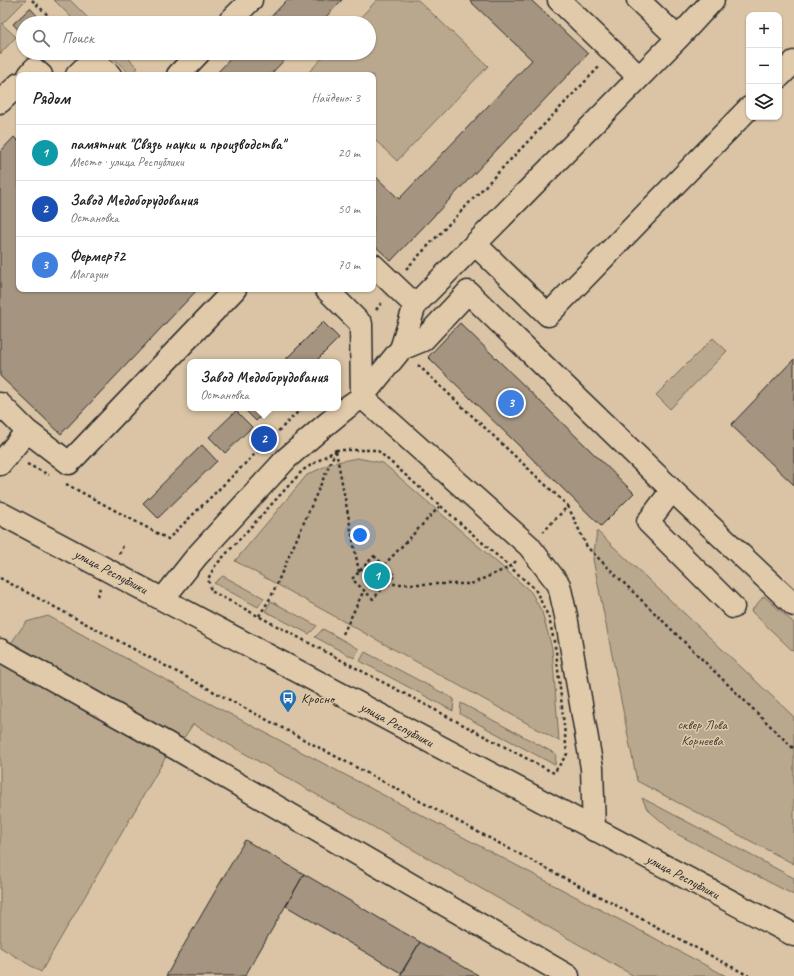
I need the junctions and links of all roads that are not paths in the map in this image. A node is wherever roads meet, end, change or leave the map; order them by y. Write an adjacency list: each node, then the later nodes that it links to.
1 (251, 0): 5 (main road)
2 (559, 0): 15 (main road)
3 (638, 0): 6 (main road)
4 (713, 0): 6 (main road)
5 (235, 16)
6 (678, 38): 15 (main road)
7 (92, 60): 11 (main road)
8 (94, 60): 12 (main road)
9 (192, 60): 13 (main road)
10 (794, 62): 14 (main road)
11 (80, 72)
12 (107, 72)
13 (181, 72)
14 (782, 74)
15 (639, 77): 19 (main road)
16 (16, 87): 17 (main road)
17 (0, 102)
18 (746, 111): 19 (main road)
19 (475, 244): 23 (main road)
20 (376, 268): 23 (main road)
21 (232, 292): 27 (main road)
22 (329, 292): 25 (main road)
23 (415, 305): 24 (main road)
24 (401, 349): 25 (main road); 29 (main road)
25 (362, 397): 31 (main road); 35 (main road)
26 (0, 404): 27 (main road)
27 (27, 431): 28 (main road)
28 (4, 459)
29 (672, 490): 32 (main road); 33 (main road)
30 (0, 513): 31 (main road, улица Республики)
31 (163, 599): 35 (main road, улица Республики)
32 (794, 605)
33 (733, 607)
34 (0, 650): 37 (main road)
35 (594, 830): 36 (main road, улица Республики)
36 (794, 935)
37 (568, 976)

